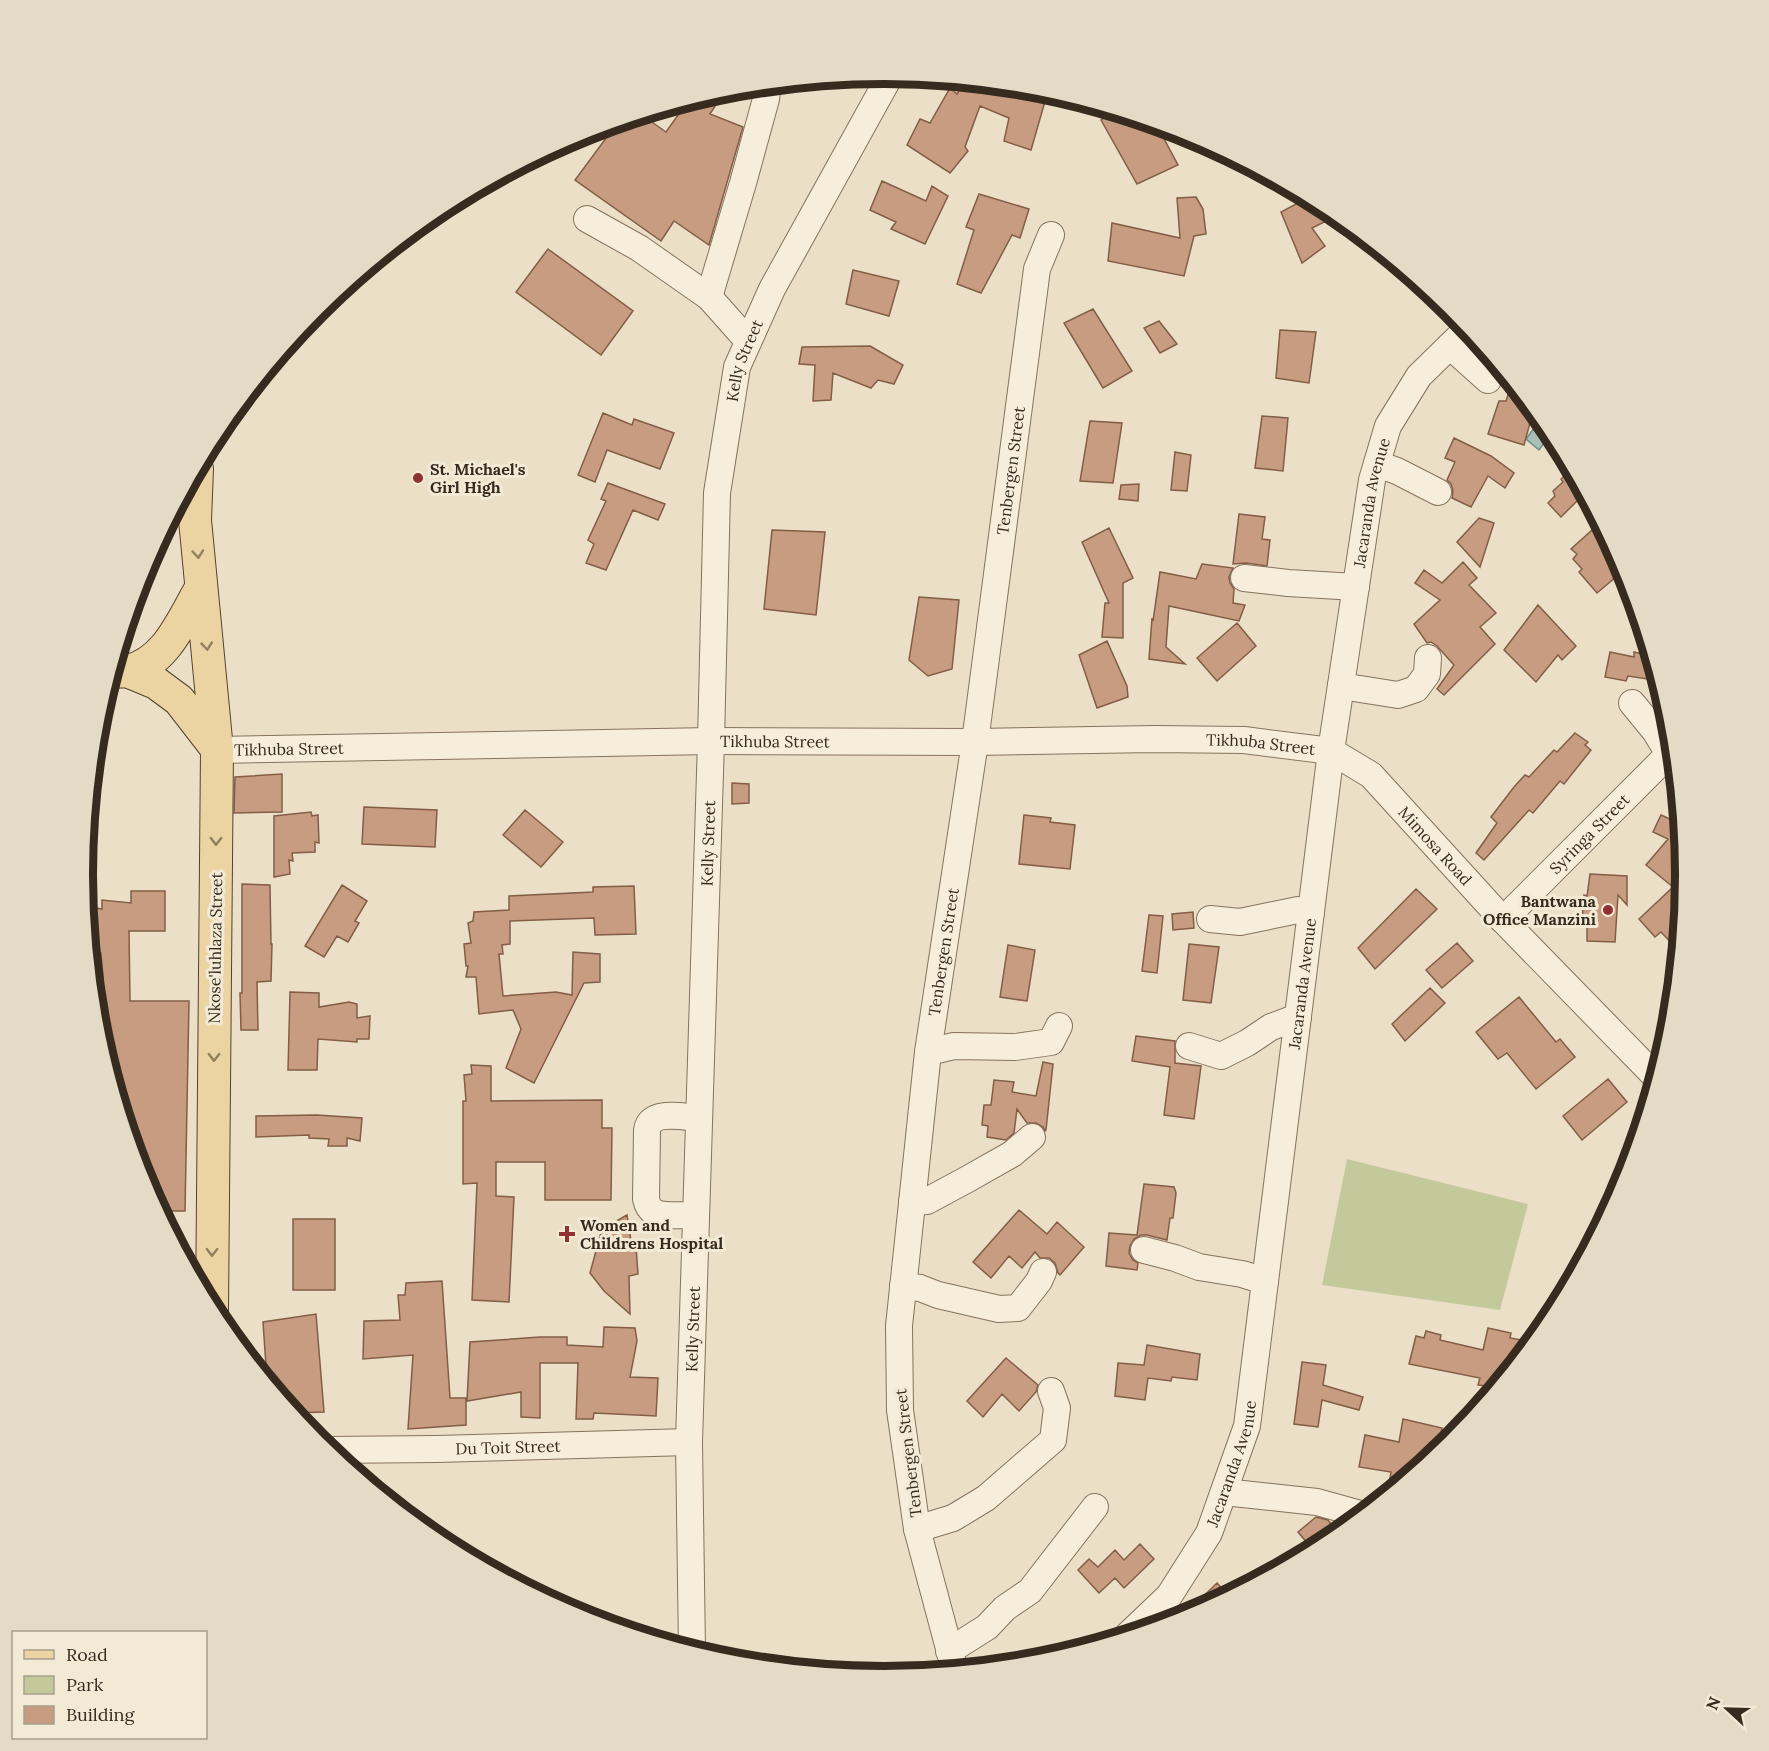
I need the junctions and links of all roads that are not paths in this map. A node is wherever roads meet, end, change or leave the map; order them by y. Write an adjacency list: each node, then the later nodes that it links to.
1 (885, 84): 7 (street, Kelly Street)
2 (767, 93): 5 (street)
3 (586, 219): 5 (street)
4 (1051, 235): 21 (street, Tenbergen Street)
5 (709, 297): 7 (street)
6 (1460, 338): 8 (street); 9 (street, Jacaranda Avenue)
7 (748, 341): 20 (street, Kelly Street)
8 (1488, 380)
9 (1377, 464): 10 (street); 14 (street, Jacaranda Avenue)
10 (1438, 492)
11 (190, 497): 12 (main road, Nkose'luhlaza Street)
12 (186, 512): 15 (main road, Nkose'luhlaza Street, one-way to 15)
13 (1244, 578): 14 (street)
14 (1356, 587): 18 (street, Jacaranda Avenue)
15 (201, 588): 17 (main road); 23 (main road, Nkose'luhlaza Street, one-way to 23)
16 (1428, 658): 18 (street)
17 (120, 671): 23 (main road)
18 (1341, 686): 24 (street, Jacaranda Avenue)
19 (1632, 703): 22 (street)
20 (711, 741): 21 (street, Tikhuba Street); 23 (street, Tikhuba Street); 34 (street, Kelly Street)
21 (975, 742): 24 (street, Tikhuba Street); 32 (street, Tenbergen Street)
22 (1664, 743)
23 (217, 750): 42 (main road, Nkose'luhlaza Street, one-way to 42)
24 (1331, 751): 26 (street, Jacaranda Avenue); 28 (street, Mimosa Road)
25 (1666, 756): 28 (street, Syringa Street)
26 (1311, 912): 27 (street); 29 (street, Jacaranda Avenue)
27 (1210, 919)
28 (1503, 920): 33 (street, Mimosa Road)
29 (1298, 1017): 31 (street); 40 (street, Jacaranda Avenue)
30 (1059, 1026): 32 (street)
31 (1189, 1046)
32 (928, 1052): 36 (street, Tenbergen Street)
33 (1651, 1072)
34 (699, 1118): 37 (street, Kelly Street); 37 (street)
35 (1032, 1137): 36 (street)
36 (912, 1202): 41 (street, Tenbergen Street)
37 (696, 1215): 44 (street, Kelly Street)
38 (1144, 1250): 40 (street)
39 (1043, 1272): 41 (street)
40 (1265, 1281): 46 (street, Jacaranda Avenue)
41 (903, 1286): 49 (street, Tenbergen Street)
42 (212, 1292)
43 (1051, 1392): 49 (street)
44 (689, 1442): 45 (street, Du Toit Street); 51 (street, Kelly Street)
45 (341, 1450)
46 (1224, 1492): 48 (street); 50 (street, Jacaranda Avenue)
47 (1095, 1507): 52 (street)
48 (1354, 1512)
49 (917, 1529): 52 (street, Tenbergen Street)
50 (1138, 1625)
51 (692, 1643)
52 (952, 1661)

